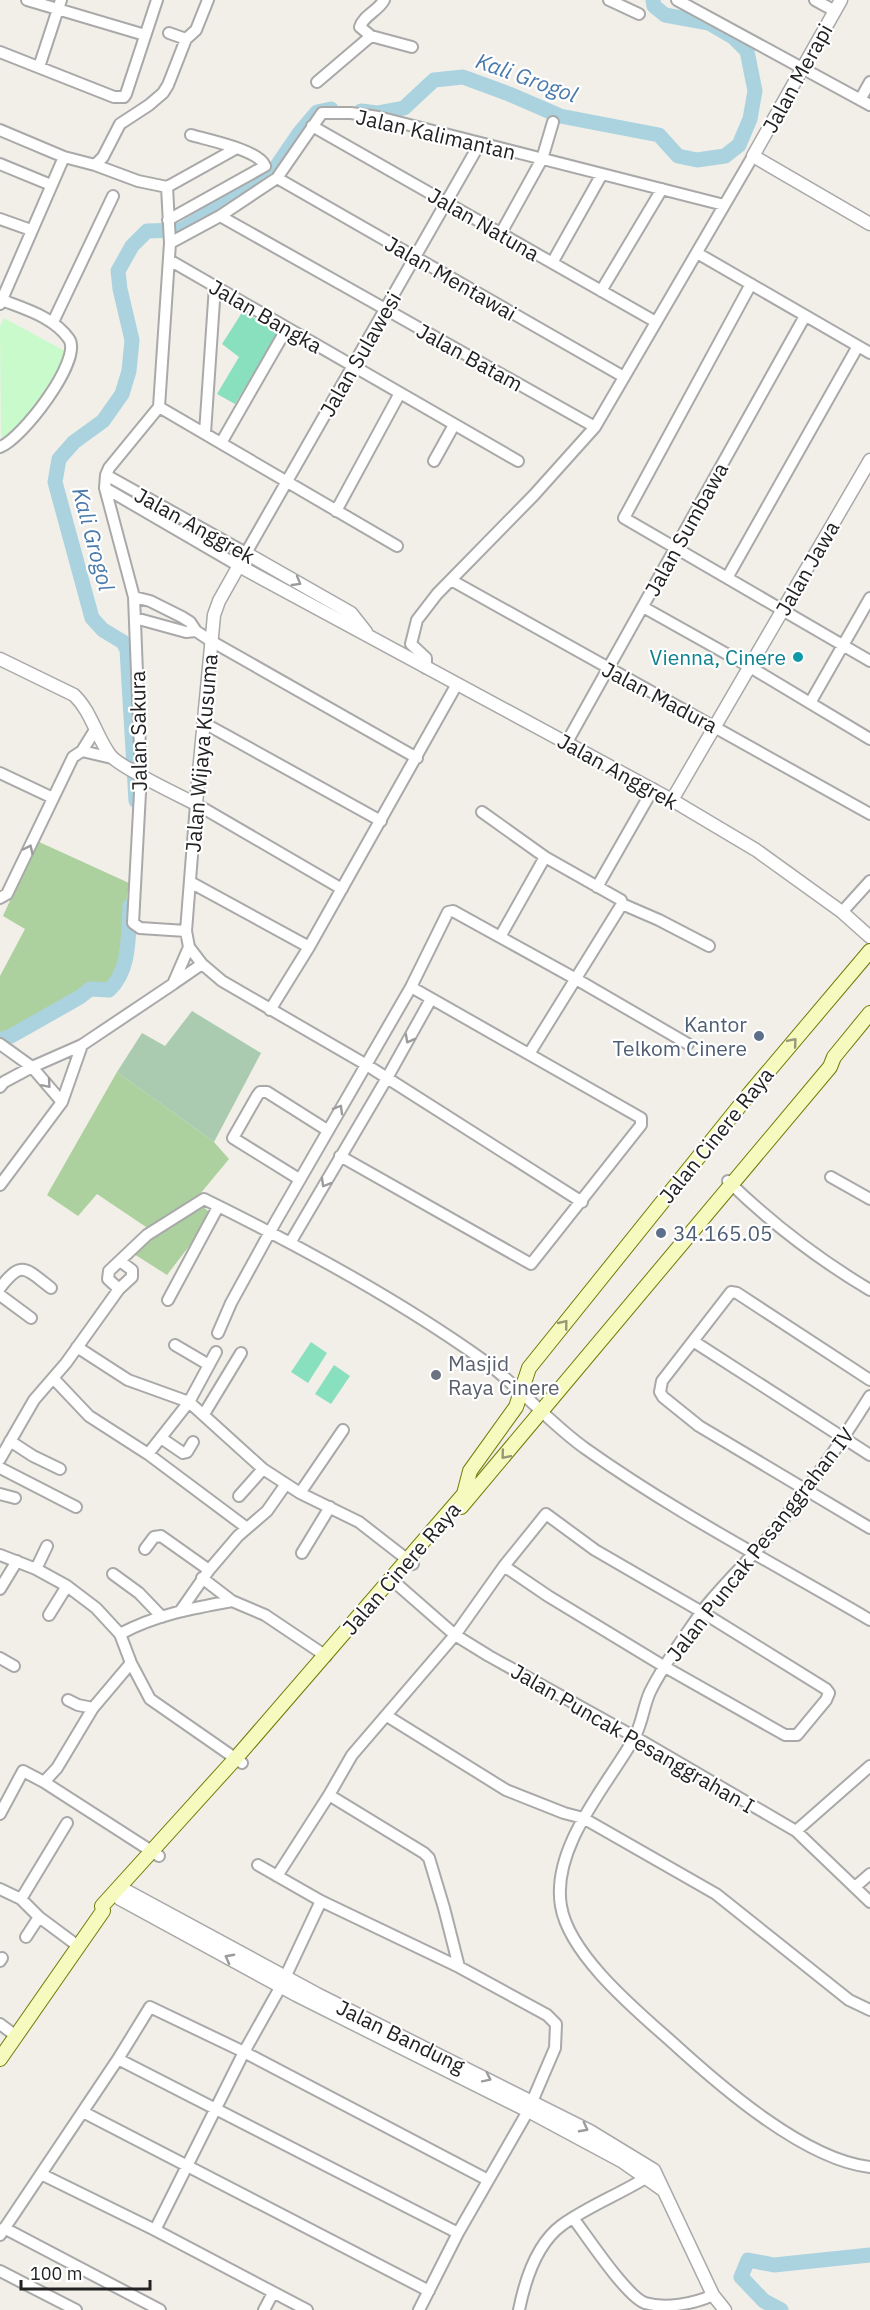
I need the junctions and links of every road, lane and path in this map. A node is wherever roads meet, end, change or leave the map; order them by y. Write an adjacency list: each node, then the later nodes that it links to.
1 (27, 0): 8 (street)
2 (157, 0): 12 (street)
3 (208, 0): 14 (street)
4 (384, 0): 13 (street)
5 (609, 0): 10 (street)
6 (677, 0): 18 (street)
7 (815, 0): 9 (street)
8 (60, 4): 12 (street); 17 (street)
9 (838, 5): 18 (street, Jalan Merapi)
10 (639, 14)
11 (169, 33): 14 (street)
12 (145, 35): 17 (street)
13 (371, 36): 15 (street); 19 (street)
14 (186, 39): 32 (street)
15 (412, 47)
16 (0, 52): 17 (street)
17 (39, 67)
18 (803, 68): 21 (street); 28 (street, Jalan Merapi)
19 (317, 82)
20 (870, 82): 21 (street)
21 (865, 103)
22 (552, 122): 30 (street)
23 (312, 126): 26 (street, Jalan Kalimantan); 34 (street, Jalan Kalimantan); 39 (street, Jalan Natuna)
24 (0, 130): 29 (street)
25 (191, 135): 27 (street)
26 (480, 143): 30 (street, Jalan Kalimantan); 39 (street, Jalan Sulawesi)
27 (237, 148): 36 (street); 46 (street)
28 (755, 153): 40 (street); 41 (street); 44 (street)
29 (64, 157): 32 (street); 35 (street)
30 (542, 159): 33 (street, Jalan Kalimantan); 47 (street)
31 (0, 164): 35 (street)
32 (95, 165): 36 (street)
33 (602, 174): 37 (street, Jalan Kalimantan); 51 (street)
34 (278, 178): 42 (street, Jalan Kalimantan); 49 (street, Jalan Mentawai)
35 (51, 185): 45 (street)
36 (167, 187): 46 (street)
37 (662, 189): 40 (street, Jalan Kalimantan); 54 (street)
38 (113, 196): 58 (street)
39 (446, 203): 47 (street, Jalan Natuna); 49 (street, Jalan Sulawesi)
40 (724, 205): 48 (street)
41 (870, 214)
42 (219, 216): 46 (street, Jalan Kalimantan); 56 (street, Jalan Batam)
43 (0, 219): 45 (street)
44 (870, 224)
45 (31, 230): 55 (street)
46 (169, 232): 50 (street)
47 (501, 233): 51 (street, Jalan Natuna)
48 (697, 253): 52 (street); 59 (street)
49 (415, 257): 56 (street, Jalan Sulawesi); 64 (street, Jalan Mentawai)
50 (171, 261): 53 (street, Jalan Bangka); 66 (street)
51 (552, 263): 54 (street, Jalan Natuna)
52 (752, 284): 57 (street); 81 (street)
53 (214, 286): 60 (street, Jalan Bangka); 69 (street)
54 (601, 291): 59 (street, Jalan Natuna)
55 (1, 302): 58 (street)
56 (385, 309): 63 (street, Jalan Sulawesi); 68 (street, Jalan Batam)
57 (805, 315): 61 (street); 81 (street, Jalan Sumbawa)
58 (53, 322): 71 (street)
59 (656, 322): 64 (street)
60 (286, 328): 63 (street, Jalan Bangka); 70 (street)
61 (858, 346): 62 (street); 85 (street)
62 (870, 353)
63 (353, 366): 65 (street, Jalan Bangka); 76 (street, Jalan Sulawesi)
64 (624, 377): 68 (street)
65 (400, 393): 67 (street, Jalan Bangka); 78 (street)
66 (159, 407): 69 (street); 75 (street)
67 (454, 425): 73 (street); 74 (street, Jalan Bangka)
68 (595, 427): 86 (street)
69 (205, 433): 70 (street)
70 (221, 443): 76 (street)
71 (0, 447)
72 (870, 460): 90 (street, Jalan Jawa)
73 (434, 461)
74 (518, 461)
75 (106, 475): 77 (street); 79 (street, Jalan Anggrek)
76 (287, 482): 78 (street); 83 (street, Jalan Sulawesi)
77 (105, 488): 82 (street, Jalan Anggrek); 87 (street, Jalan Sakura)
78 (336, 511): 80 (street)
79 (224, 541): 82 (street); 83 (street, Jalan Anggrek)
80 (397, 546)
81 (675, 549): 85 (street); 89 (street, Jalan Sumbawa)
82 (217, 553): 84 (street, Jalan Anggrek)
83 (246, 553): 84 (street, Jalan Sulawesi); 93 (street, Jalan Anggrek, one-way to 93)
84 (239, 566): 93 (street, Jalan Anggrek); 94 (street, Jalan Wijaya Kusuma)
85 (727, 578): 90 (street)
86 (451, 580): 99 (street); 100 (street, Jalan Madura)
87 (134, 597): 91 (street, Jalan Sakura); 92 (street)
88 (870, 598): 95 (street)
89 (643, 607): 98 (street); 100 (street, Jalan Sumbawa)
90 (782, 610): 95 (street); 98 (street, Jalan Jawa)
91 (135, 618): 92 (street); 111 (street, Jalan Sakura)
92 (196, 631): 94 (street)
93 (371, 637): 99 (street, Jalan Anggrek)
94 (211, 641): 103 (street, Jalan Wijaya Kusuma); 110 (street)
95 (843, 645): 97 (street); 102 (street)
96 (0, 659): 105 (street)
97 (870, 661)
98 (750, 667): 102 (street); 104 (street, Jalan Jawa)
99 (426, 668): 101 (street, Jalan Anggrek)
100 (608, 669): 104 (street, Jalan Madura); 107 (street, Jalan Sumbawa)
101 (457, 684): 107 (street, Jalan Anggrek); 110 (street)
102 (810, 703): 106 (street)
103 (204, 723): 116 (street, Jalan Wijaya Kusuma); 119 (street)
104 (716, 727): 115 (street, Jalan Jawa); 118 (street, Jalan Madura)
105 (95, 730): 108 (street); 109 (street)
106 (870, 739)
107 (567, 742): 113 (street, Jalan Anggrek)
108 (82, 751): 109 (street); 114 (street)
109 (112, 758): 111 (street)
110 (417, 758): 119 (street)
111 (136, 772): 116 (street); 129 (street, Jalan Sakura)
112 (0, 773): 114 (street)
113 (653, 789): 115 (street, Jalan Anggrek); 123 (street)
114 (53, 798): 125 (street, one-way to 114)
115 (672, 800): 127 (street, Jalan Anggrek)
116 (196, 804): 122 (street, Jalan Wijaya Kusuma); 124 (street)
117 (482, 812): 120 (street)
118 (870, 814)
119 (381, 821): 124 (street)
120 (545, 857): 123 (street); 130 (street)
121 (870, 881): 127 (street)
122 (190, 882): 129 (street, Jalan Wijaya Kusuma); 135 (street)
123 (597, 887): 126 (street)
124 (342, 889): 135 (street)
125 (0, 898)
126 (622, 904): 132 (street); 138 (street)
127 (842, 912): 128 (street, Jalan Anggrek)
128 (854, 924): 131 (street, Jalan Anggrek); 133 (street, Jalan Anggrek)
129 (186, 931): 134 (street, Jalan Wijaya Kusuma)
130 (500, 936): 138 (street); 140 (street)
131 (870, 937)
132 (709, 946)
133 (870, 946)
134 (189, 947): 137 (street); 139 (street)
135 (309, 947): 142 (street)
136 (870, 951): 181 (main road, Jalan Cinere Raya, one-way to 136)
137 (202, 964): 139 (street); 142 (street)
138 (576, 979): 145 (street); 147 (street)
139 (173, 984): 146 (street)
140 (411, 987): 141 (street); 148 (street)
141 (431, 999): 147 (street); 150 (street, one-way to 150)
142 (270, 1010): 148 (street)
143 (870, 1013): 157 (main road, Jalan Cinere Raya)
144 (0, 1044): 149 (street)
145 (688, 1044)
146 (82, 1045): 149 (street); 152 (street)
147 (529, 1054): 160 (street)
148 (365, 1064): 150 (street); 153 (street, one-way to 148)
149 (32, 1067): 151 (street); 152 (street, one-way to 152)
150 (387, 1078): 154 (street); 160 (street)
151 (0, 1087)
152 (62, 1102): 158 (street)
153 (327, 1130): 156 (street); 156 (street)
154 (340, 1156): 160 (street); 163 (street, one-way to 163)
155 (831, 1177): 159 (street)
156 (300, 1179): 162 (street)
157 (730, 1182): 168 (street); 184 (main road, Jalan Cinere Raya)
158 (0, 1185)
159 (870, 1199)
160 (582, 1202)
161 (218, 1207): 162 (street); 164 (street); 170 (street)
162 (269, 1233): 163 (street); 172 (street)
163 (290, 1243): 181 (street)
164 (120, 1261): 167 (street); 167 (street)
165 (0, 1288): 166 (street)
166 (51, 1288)
167 (118, 1289): 175 (street)
168 (870, 1290)
169 (0, 1295): 171 (street)
170 (168, 1300)
171 (31, 1318)
172 (218, 1333)
173 (693, 1341): 180 (street); 188 (street); 198 (street)
174 (175, 1346): 178 (street)
175 (77, 1347): 179 (street); 183 (street)
176 (216, 1352): 178 (street)
177 (241, 1353): 185 (street)
178 (209, 1365): 183 (street)
179 (53, 1378): 189 (street); 191 (street)
180 (870, 1380)
181 (521, 1390): 184 (street); 213 (main road, Jalan Cinere Raya)
182 (870, 1396): 188 (street, Jalan Puncak Pesanggrahan IV)
183 (189, 1402): 185 (street); 187 (street)
184 (540, 1408): 210 (street); 213 (main road, Jalan Cinere Raya, one-way to 213)
185 (204, 1413): 196 (street)
186 (343, 1430): 199 (street)
187 (160, 1438): 190 (street); 191 (street)
188 (843, 1438): 192 (street); 198 (street, Jalan Puncak Pesanggrahan IV)
189 (10, 1441): 193 (street); 195 (street)
190 (193, 1442)
191 (148, 1454): 205 (street)
192 (870, 1455)
193 (0, 1459)
194 (0, 1468): 203 (street)
195 (60, 1469)
196 (263, 1469): 197 (street); 201 (street)
197 (286, 1484): 199 (street); 205 (street)
198 (806, 1490): 206 (street); 210 (street, Jalan Puncak Pesanggrahan IV)
199 (300, 1493): 204 (street)
200 (0, 1494): 202 (street)
201 (239, 1496)
202 (15, 1498)
203 (76, 1507)
204 (330, 1507): 209 (street); 213 (street)
205 (247, 1528): 217 (street)
206 (870, 1528)
207 (47, 1546): 215 (street)
208 (145, 1549): 217 (street)
209 (302, 1553)
210 (754, 1553): 223 (street, Jalan Puncak Pesanggrahan IV); 226 (street)
211 (0, 1555): 212 (street)
212 (17, 1561): 215 (street); 220 (street)
213 (410, 1562): 218 (main road, Jalan Cinere Raya)
214 (504, 1566): 223 (street); 228 (street); 233 (street)
215 (36, 1569): 219 (street)
216 (113, 1574): 225 (street)
217 (205, 1574): 221 (street); 222 (street)
218 (393, 1582): 228 (street, Jalan Puncak Pesanggrahan I); 229 (main road, Jalan Cinere Raya); 238 (main road, Jalan Cinere Raya)
219 (67, 1586): 224 (street); 227 (street)
220 (0, 1589)
221 (232, 1601): 222 (street); 229 (street)
222 (181, 1610): 225 (street)
223 (702, 1612): 233 (street, Jalan Puncak Pesanggrahan IV); 233 (street)
224 (49, 1615)
225 (162, 1617): 227 (street)
226 (870, 1620)
227 (120, 1634): 231 (street)
228 (455, 1635): 236 (street); 237 (street, Jalan Puncak Pesanggrahan I)
229 (326, 1656): 238 (main road, Jalan Cinere Raya)
230 (0, 1658): 232 (street)
231 (131, 1663): 235 (street); 238 (street)
232 (14, 1666)
233 (665, 1667): 237 (street, Jalan Puncak Pesanggrahan IV)
234 (68, 1700): 235 (street)
235 (93, 1708): 240 (street)
236 (387, 1716): 241 (street); 243 (street)
237 (635, 1737): 243 (street, Jalan Puncak Pesanggrahan IV); 245 (street, Jalan Puncak Pesanggrahan I)
238 (239, 1760): 246 (main road, Jalan Cinere Raya)
239 (870, 1766): 245 (street)
240 (44, 1782): 242 (street); 246 (street)
241 (329, 1795): 249 (street); 260 (street)
242 (0, 1814)
243 (583, 1818): 262 (street); 272 (street, Jalan Puncak Pesanggrahan IV)
244 (66, 1823): 253 (street)
245 (796, 1831): 250 (street, Jalan Puncak Pesanggrahan I)
246 (155, 1853): 252 (main road, Jalan Cinere Raya); 256 (main road, Jalan Cinere Raya)
247 (258, 1865): 249 (street)
248 (870, 1874): 250 (street)
249 (276, 1876): 254 (street)
250 (855, 1887): 255 (street, Jalan Puncak Pesanggrahan I)
251 (0, 1889): 253 (street)
252 (124, 1895): 256 (main road, Jalan Cinere Raya); 261 (street, Jalan Bandung)
253 (21, 1899): 257 (street)
254 (321, 1901): 260 (street); 261 (street)
255 (870, 1902)
256 (103, 1911): 259 (main road, Jalan Cinere Raya)
257 (39, 1917): 258 (street); 259 (street)
258 (26, 1936)
259 (78, 1947): 264 (main road, Jalan Cinere Raya)
260 (459, 1967): 268 (street)
261 (283, 1981): 265 (street); 268 (street, Jalan Bandung)
262 (870, 2010)
263 (0, 2024): 264 (street)
264 (16, 2036): 266 (main road, Jalan Cinere Raya)
265 (244, 2052): 267 (street); 269 (street); 275 (street)
266 (0, 2058)
267 (118, 2059): 269 (street); 270 (street)
268 (530, 2106): 274 (street, Jalan Bandung); 275 (street)
269 (215, 2109): 271 (street); 279 (street)
270 (83, 2112): 271 (street); 273 (street)
271 (187, 2167): 277 (street); 281 (street)
272 (870, 2167)
273 (41, 2174): 277 (street); 278 (street)
274 (650, 2175): 276 (street); 283 (street)
275 (488, 2180): 279 (street)
276 (573, 2218): 284 (street); 291 (street)
277 (154, 2230): 282 (street)
278 (2, 2232): 287 (street)
279 (458, 2233): 281 (street)
280 (0, 2271): 286 (street)
281 (429, 2291): 290 (street)
282 (273, 2293): 288 (street); 289 (street)
283 (713, 2295): 284 (street); 285 (street)
284 (642, 2306)
285 (724, 2309)
286 (76, 2310)
287 (160, 2310)
288 (264, 2310)
289 (307, 2310)
290 (419, 2310)
291 (519, 2310)

